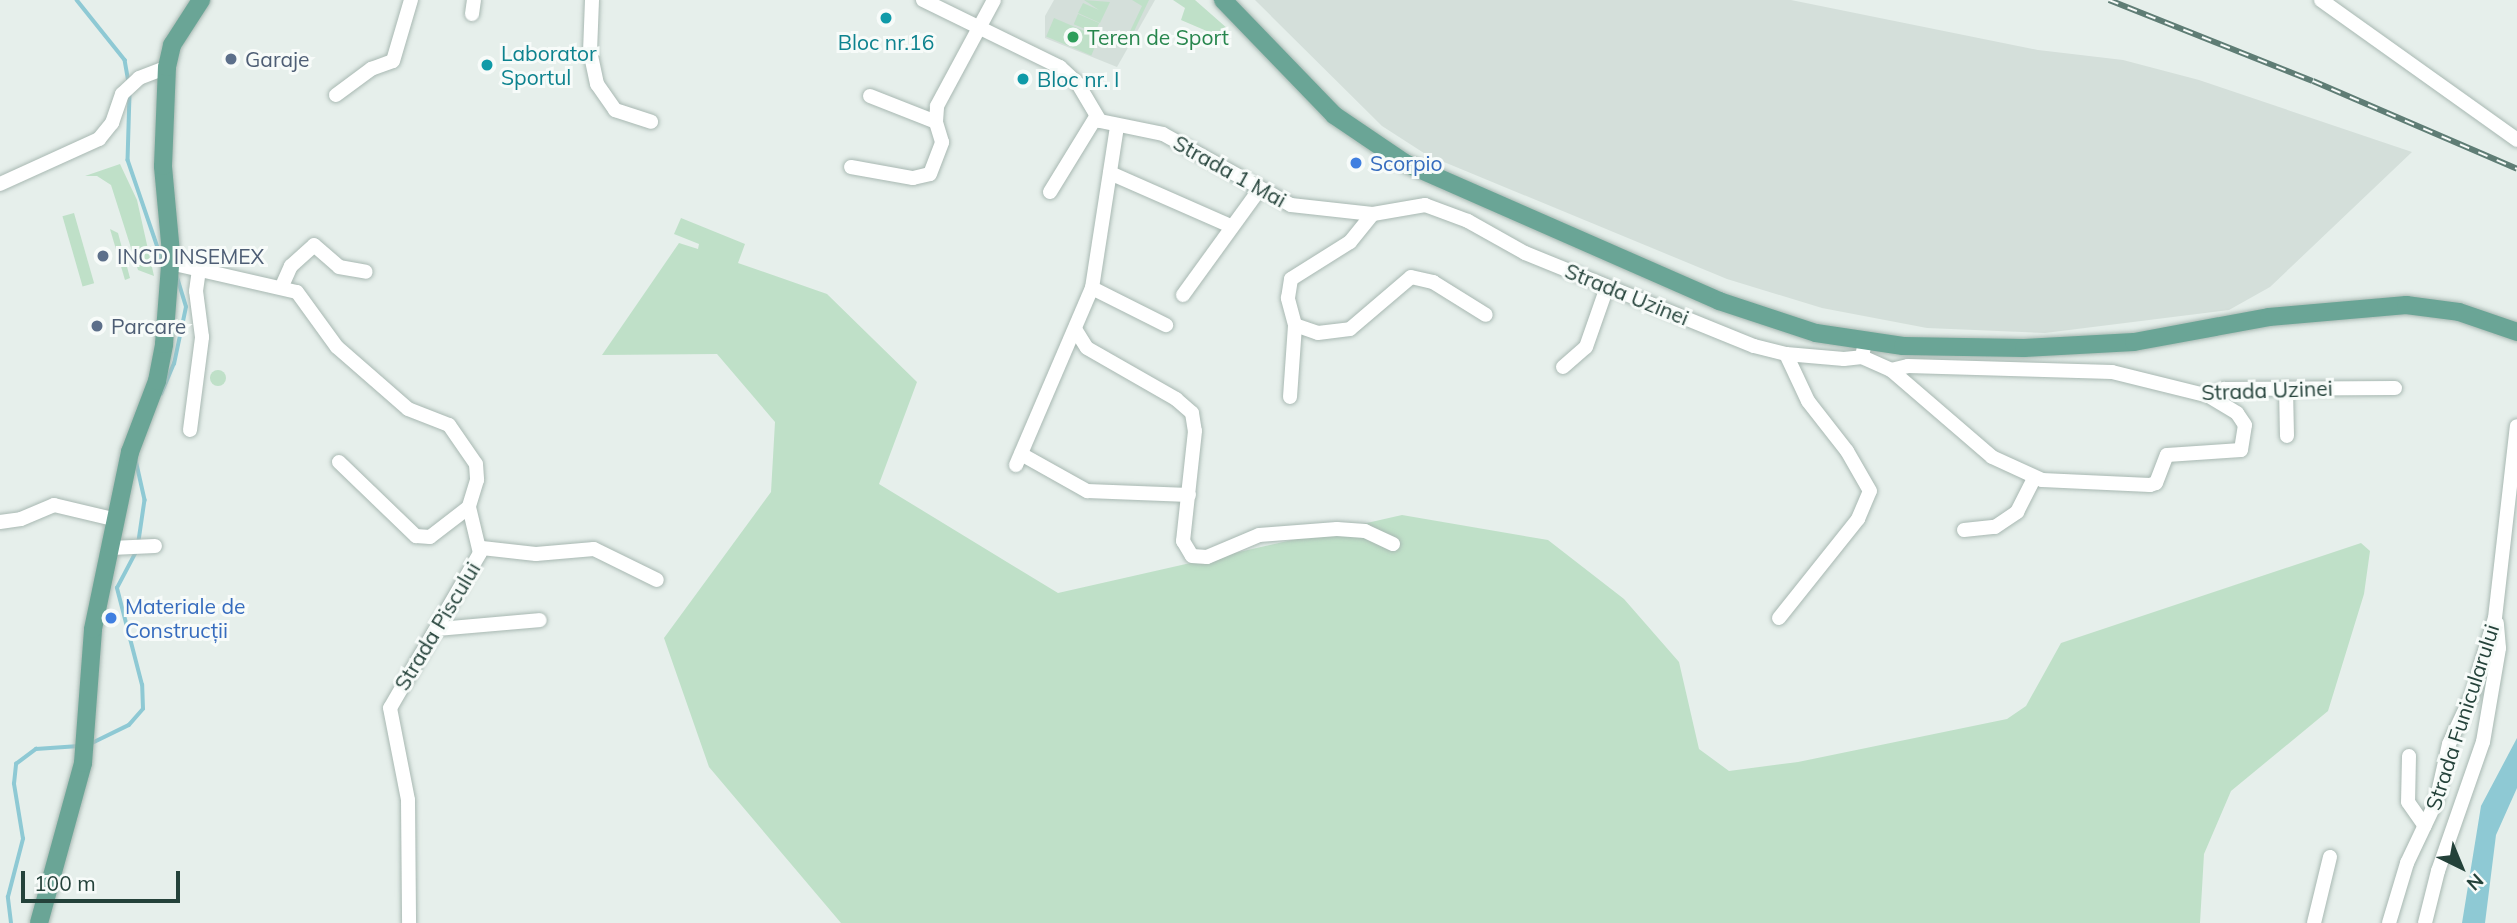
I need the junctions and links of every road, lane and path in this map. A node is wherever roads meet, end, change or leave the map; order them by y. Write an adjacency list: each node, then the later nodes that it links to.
1 (201, 0): 9 (main road)
2 (411, 0): 10 (street)
3 (592, 0): 13 (street)
4 (923, 0): 8 (street)
5 (994, 0): 8 (street)
6 (1223, 0): 36 (main road)
7 (2321, 0): 16 (street)
8 (982, 27): 12 (street); 14 (street)
9 (167, 67): 19 (street); 24 (main road)
10 (336, 96)
11 (870, 96): 14 (street)
12 (1096, 117): 15 (street, Strada 1 Mai); 21 (street)
13 (651, 122)
14 (936, 122): 17 (street)
15 (1117, 126): 18 (street); 20 (street, Strada 1 Mai)
16 (2517, 140)
17 (851, 167)
18 (1110, 173): 23 (street); 29 (street)
19 (0, 184)
20 (1259, 190): 22 (street, Strada 1 Mai); 23 (street)
21 (1050, 192)
22 (1379, 213): 28 (street, Strada Uzinei); 33 (street)
23 (1231, 226): 30 (street)
24 (170, 263): 25 (street); 51 (main road)
25 (199, 269): 27 (street); 45 (street)
26 (366, 272): 27 (street)
27 (282, 286): 50 (street)
28 (1607, 287): 37 (street, Strada Uzinei); 38 (street)
29 (1092, 288): 32 (street); 34 (street)
30 (1183, 295)
31 (1486, 315): 33 (street)
32 (1166, 325)
33 (1296, 325): 43 (street)
34 (1075, 329): 49 (street); 49 (street)
35 (2517, 332): 36 (main road)
36 (1864, 349): 37 (street, Strada Uzinei); 39 (street)
37 (1786, 354): 59 (street)
38 (1563, 367)
39 (1891, 370): 42 (street, Strada Uzinei); 48 (street)
40 (2286, 388): 41 (street, Strada Uzinei); 42 (street, Strada Uzinei); 46 (street)
41 (2395, 388)
42 (2209, 396): 48 (street)
43 (1290, 397)
44 (2517, 426): 60 (street, Strada Funicularului)
45 (190, 430)
46 (2287, 436)
47 (339, 462): 50 (street)
48 (2034, 479): 53 (street)
49 (1189, 495): 54 (street)
50 (469, 507): 57 (street, Strada Piscului)
51 (117, 520): 52 (street); 56 (main road)
52 (0, 522)
53 (1964, 530)
54 (1393, 544)
55 (144, 545): 56 (street)
56 (111, 548): 66 (main road)
57 (482, 548): 58 (street); 62 (street, Strada Piscului)
58 (657, 580)
59 (1779, 618)
60 (2495, 618): 64 (street, Strada Funicularului); 70 (street)
61 (540, 620): 62 (street)
62 (438, 629): 67 (street, Strada Piscului)
63 (2409, 756): 64 (street)
64 (2422, 832): 69 (street, Strada Funicularului)
65 (2330, 857): 68 (street)
66 (39, 923)
67 (410, 923)
68 (2314, 923)
69 (2389, 923)
70 (2425, 923)

